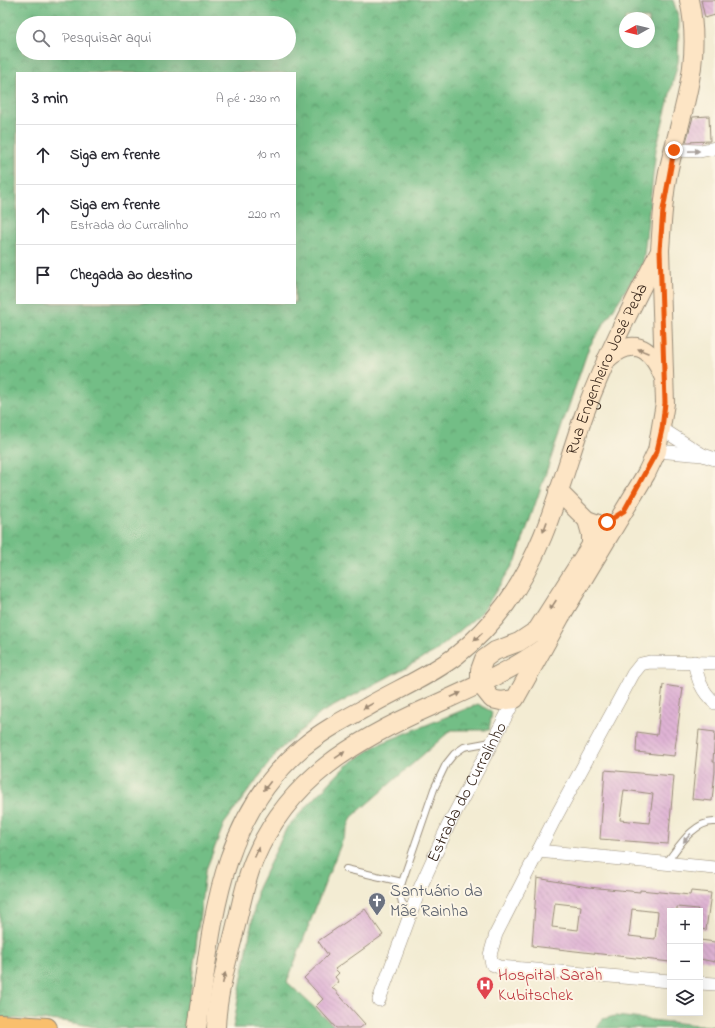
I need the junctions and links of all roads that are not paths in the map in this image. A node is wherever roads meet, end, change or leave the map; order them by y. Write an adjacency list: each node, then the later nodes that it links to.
1 (689, 0): 3 (street)
2 (715, 148): 3 (street, one-way to 2)
3 (674, 150): 4 (street)
4 (660, 250): 5 (street, Rua Engenheiro José Peda); 6 (street)
5 (604, 362): 6 (street, one-way to 5); 10 (street, Rua Engenheiro José Peda)
6 (664, 381): 7 (street)
7 (662, 429): 8 (street); 9 (street)
8 (657, 451): 9 (street); 11 (street)
9 (709, 457)
10 (558, 491): 12 (street); 35 (street, Rua Engenheiro José Peda, one-way to 35)
11 (624, 511): 12 (street); 13 (street)
12 (587, 520): 16 (street, one-way to 16)
13 (545, 646): 16 (street); 18 (street)
14 (694, 662): 15 (street); 19 (street); 23 (street)
15 (715, 664)
16 (480, 684): 17 (street); 36 (street, one-way to 16)
17 (492, 699): 18 (street); 20 (street)
18 (515, 699): 20 (street, Estrada do Curralinho)
19 (715, 703)
20 (501, 722): 21 (street, Estrada do Curralinho)
21 (491, 742): 27 (lane); 28 (street, Estrada do Curralinho)
22 (715, 822): 24 (lane, one-way to 24)
23 (538, 851): 24 (street); 29 (street)
24 (666, 863): 25 (street)
25 (715, 868)
26 (346, 869): 27 (lane)
27 (402, 882): 28 (lane)
28 (411, 911): 32 (street, Estrada do Curralinho)
29 (667, 981)
30 (703, 983): 31 (street)
31 (715, 984)
32 (379, 1000)
33 (0, 1025): 34 (main road)
34 (47, 1028)
35 (197, 1028)
36 (216, 1028)

